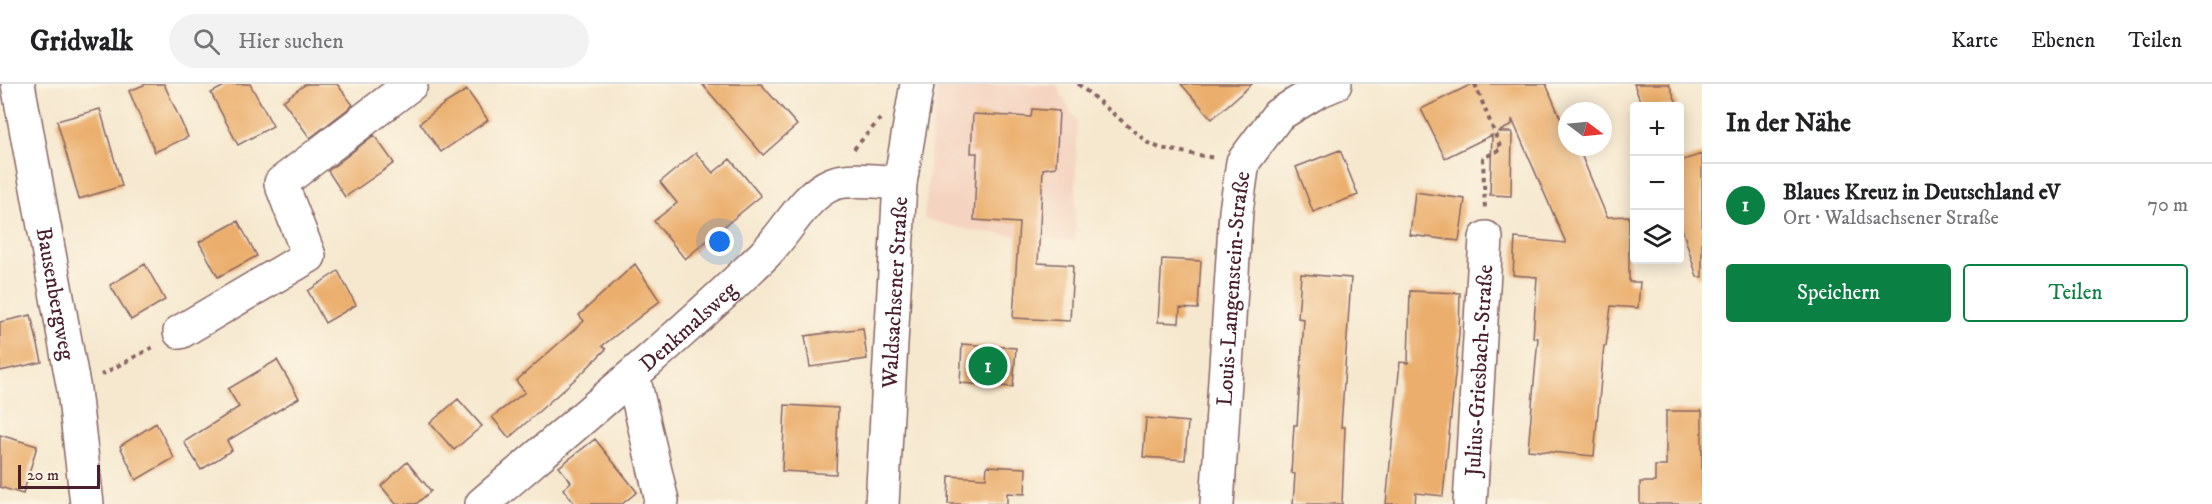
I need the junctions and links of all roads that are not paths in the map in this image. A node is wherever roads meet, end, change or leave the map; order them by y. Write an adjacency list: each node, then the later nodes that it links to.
1 (18, 84): 5 (street); 10 (street, Bausenbergweg)
2 (411, 84): 8 (street)
3 (917, 84): 6 (street, Waldsachsener Straße)
4 (1335, 84): 14 (street, Louis-Langenstein-Straße)
5 (0, 88)
6 (900, 183): 9 (street, Denkmalsweg); 13 (street, Waldsachsener Straße)
7 (1486, 238): 15 (street, Julius-Griesbach-Straße)
8 (180, 332)
9 (633, 376): 11 (street, Denkmalsweg); 12 (street)
10 (87, 504)
11 (482, 504)
12 (660, 504)
13 (882, 504)
14 (1217, 504)
15 (1470, 504)

